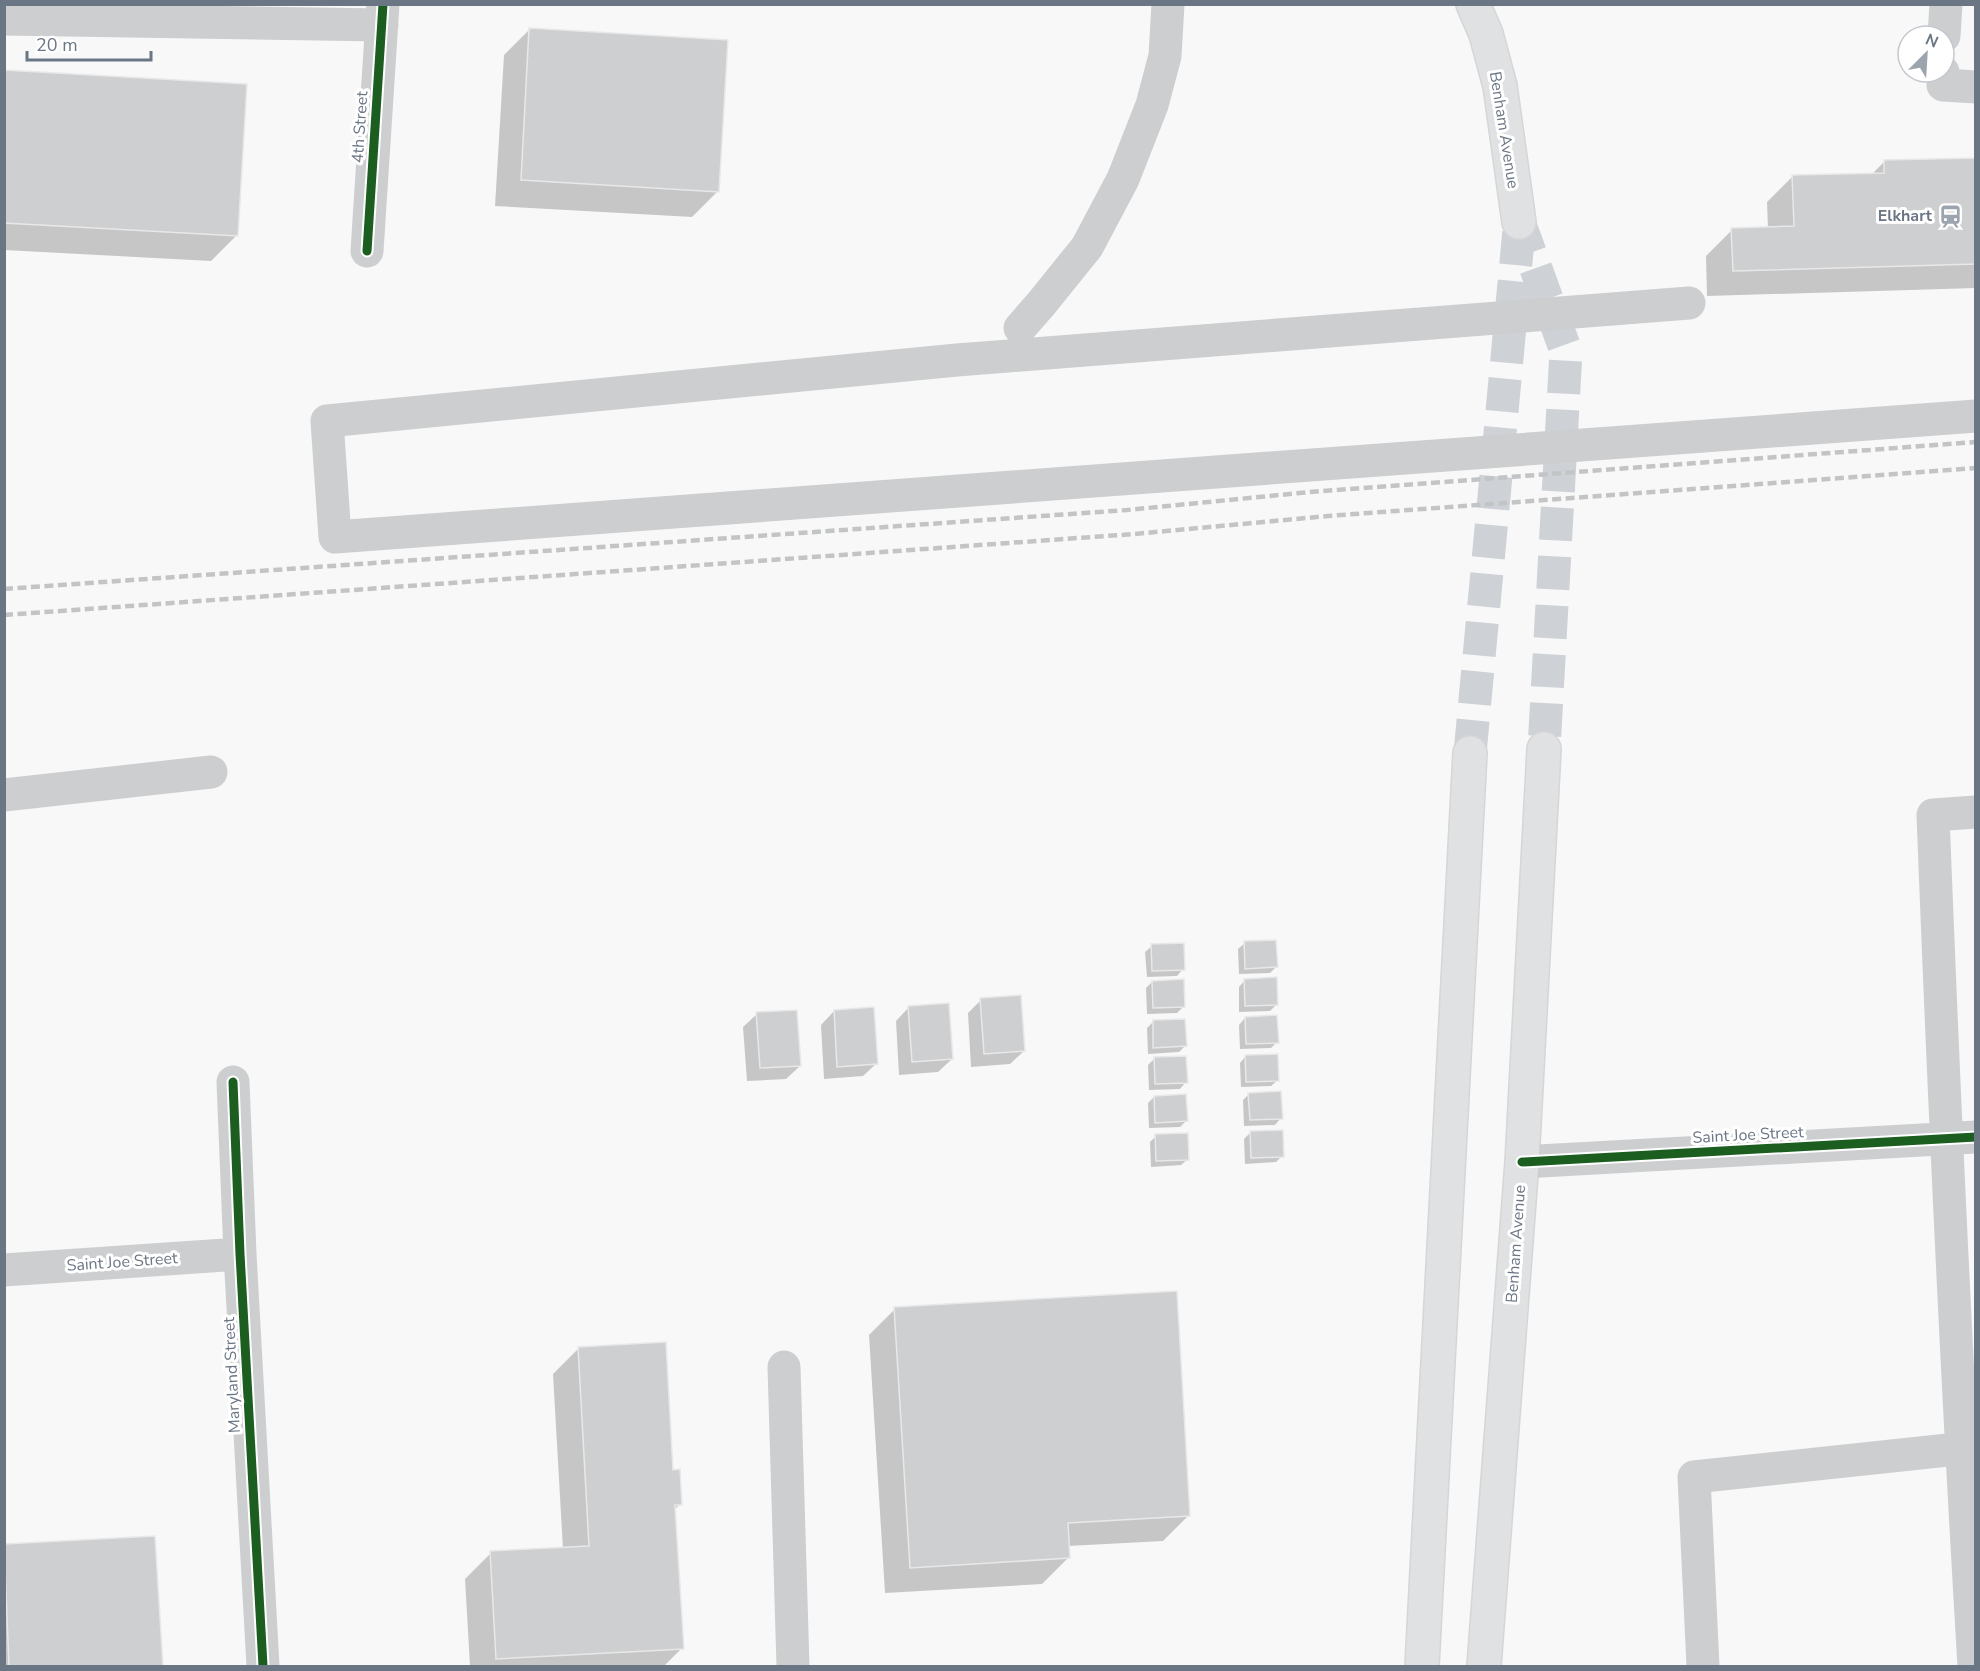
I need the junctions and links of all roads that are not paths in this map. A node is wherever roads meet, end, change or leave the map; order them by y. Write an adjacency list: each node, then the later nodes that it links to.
1 (1168, 4): 12 (street)
2 (1473, 4): 9 (main road, Benham Avenue)
3 (1946, 4): 6 (street)
4 (382, 15): 5 (street); 10 (street, 4th Street)
5 (4, 19)
6 (1945, 24)
7 (1956, 82): 8 (street)
8 (1976, 87)
9 (1519, 222)
10 (367, 251)
11 (1689, 303): 13 (street)
12 (1020, 328)
13 (1976, 416)
14 (1544, 749): 21 (main road, Benham Avenue)
15 (1470, 753): 28 (main road)
16 (211, 772): 17 (street)
17 (4, 795)
18 (1976, 813): 20 (street)
19 (233, 1082): 22 (street, Maryland Street)
20 (1961, 1138): 21 (street, Saint Joe Street); 25 (street)
21 (1522, 1162): 29 (main road, Benham Avenue)
22 (240, 1254): 23 (street, Saint Joe Street); 26 (street, Maryland Street)
23 (4, 1270)
24 (784, 1367): 27 (street)
25 (1968, 1447): 30 (street); 31 (street)
26 (263, 1666)
27 (793, 1666)
28 (1422, 1666)
29 (1484, 1666)
30 (1703, 1666)
31 (1974, 1666)

